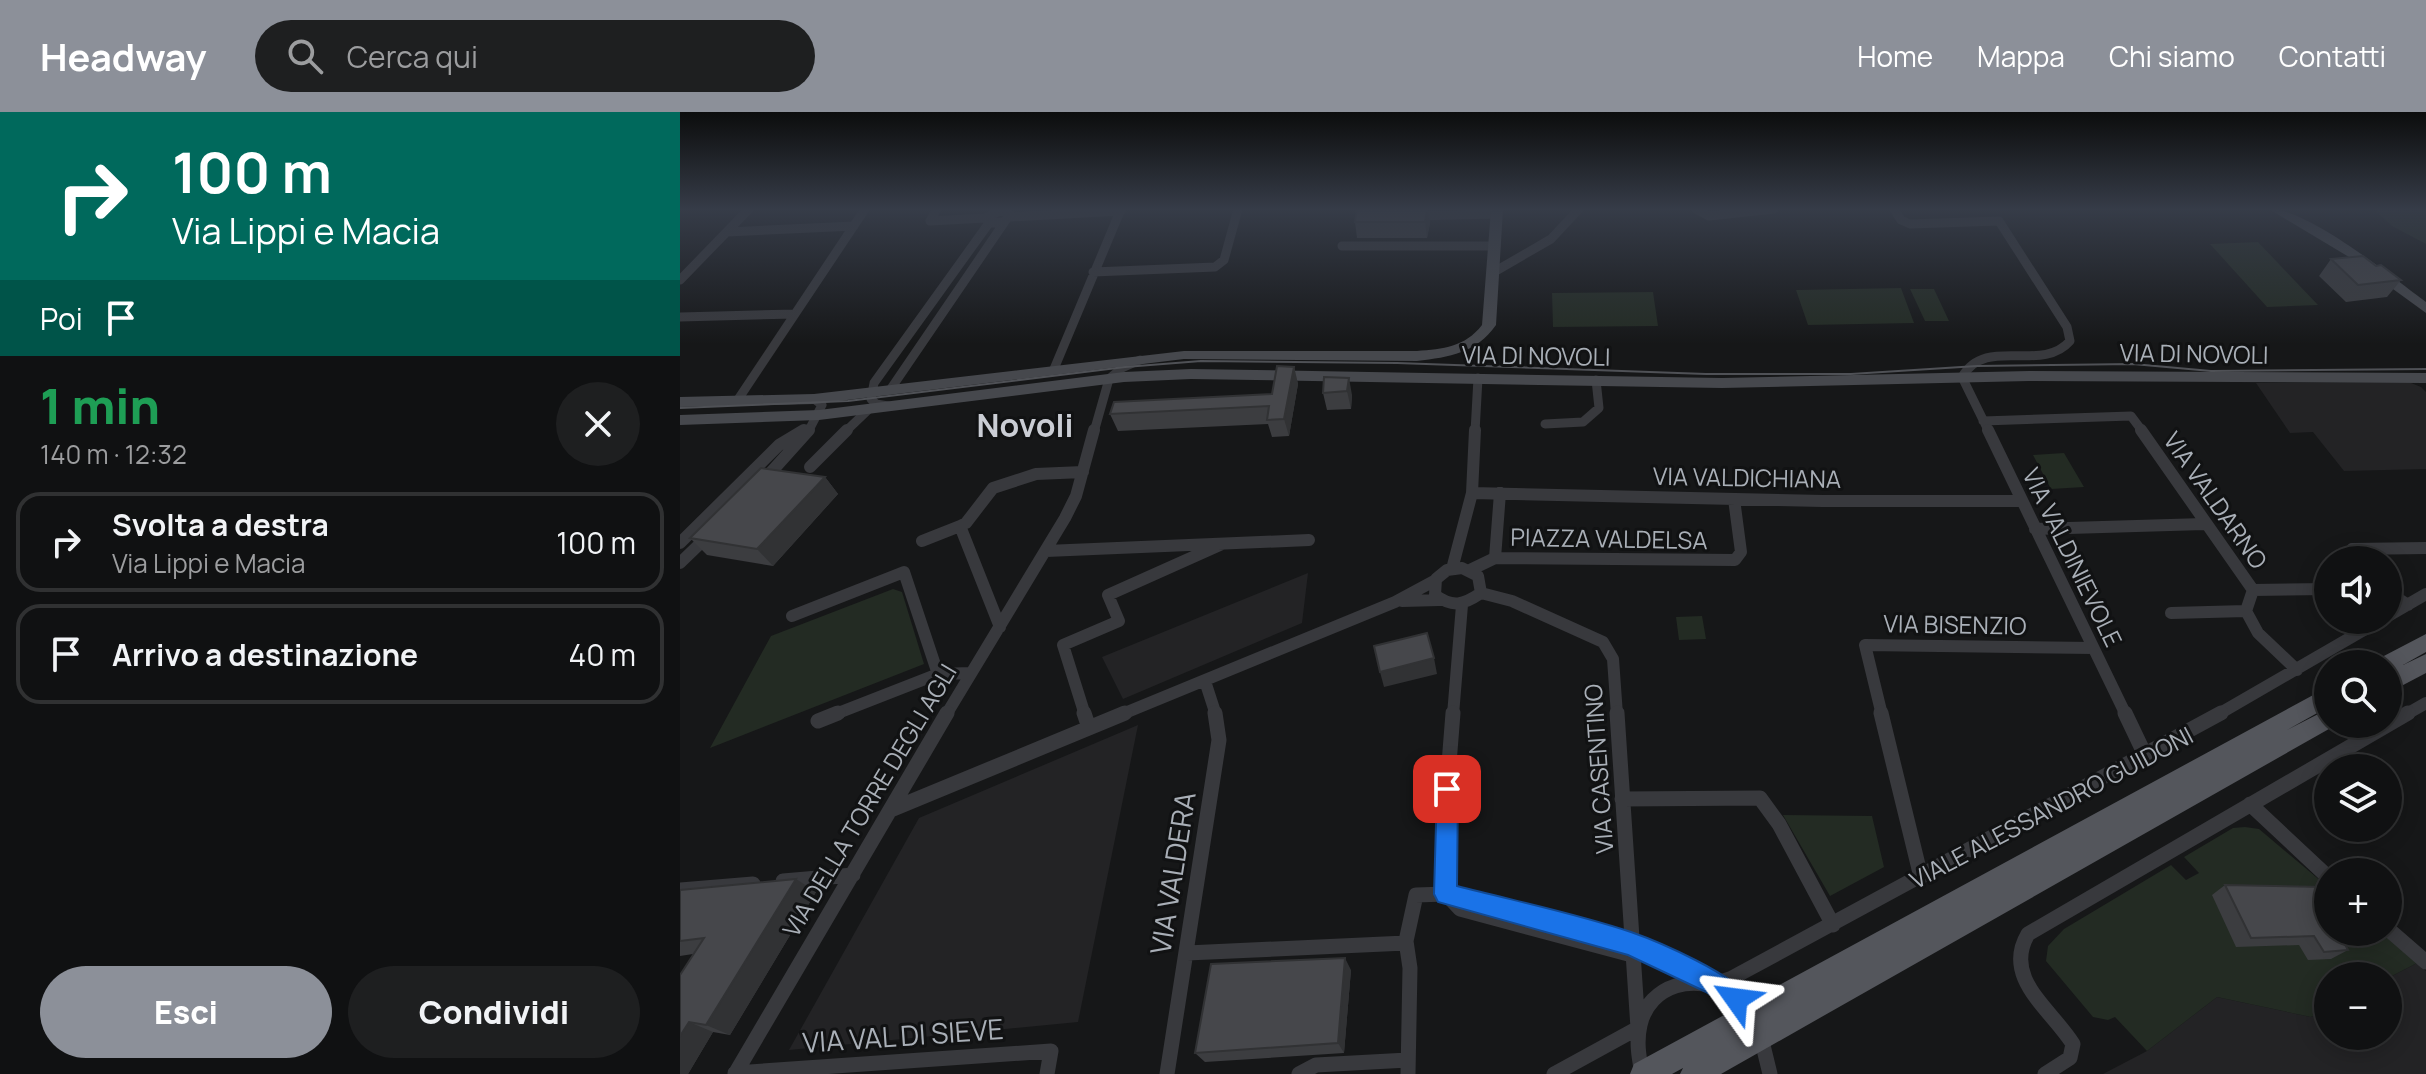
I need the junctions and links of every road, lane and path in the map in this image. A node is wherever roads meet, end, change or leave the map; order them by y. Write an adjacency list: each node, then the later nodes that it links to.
1 (706, 254): 13 (street)
2 (835, 254): 15 (street)
3 (963, 254): 25 (street)
4 (984, 254): 26 (street)
5 (1101, 254): 11 (street)
6 (1226, 254): 11 (street)
7 (1495, 254): 12 (street)
8 (1530, 254): 12 (street)
9 (2019, 254): 20 (street)
10 (2354, 254): 14 (street)
11 (1093, 272): 19 (street)
12 (1494, 272): 17 (street, VIA DI NOVOLI)
13 (680, 280)
14 (2426, 309)
15 (795, 314): 16 (street); 28 (street)
16 (680, 317)
17 (1147, 358): 18 (street, VIA DI NOVOLI); 23 (street, VIA DI NOVOLI)
18 (1087, 364): 19 (street, VIA DI NOVOLI); 23 (street)
19 (1054, 369): 26 (street, VIA DI NOVOLI)
20 (1962, 377): 22 (street, VIA DI NOVOLI); 24 (street, VIA DI NOVOLI); 33 (street, VIA VALDINIEVOLE)
21 (1478, 378): 23 (street, VIA DI NOVOLI); 24 (street, VIA DI NOVOLI); 39 (street)
22 (2426, 378)
23 (1109, 379): 26 (street, VIA DI NOVOLI); 37 (street, VIA DELLA TORRE DEGLI AGLI)
24 (1596, 380): 34 (street)
25 (871, 393): 26 (street, VIA DI NOVOLI); 27 (street, VIA DI NOVOLI)
26 (890, 398): 30 (street, VIA DI NOVOLI)
27 (814, 399): 28 (street, VIA DI NOVOLI); 31 (street)
28 (737, 401): 29 (street, VIA DI NOVOLI)
29 (680, 402)
30 (868, 410): 31 (street, VIA DI NOVOLI); 36 (street)
31 (819, 415): 32 (street, VIA DI NOVOLI); 35 (street)
32 (680, 420)
33 (1983, 421): 42 (street, VIA VALDINIEVOLE); 43 (street, VIA VALDARNO)
34 (1545, 424)
35 (808, 428): 38 (street); 49 (street)
36 (810, 467)
37 (1083, 472): 44 (street); 53 (street, VIA DELLA TORRE DEGLI AGLI)
38 (756, 488)
39 (1472, 493): 40 (street, VIA VALDICHIANA); 56 (street)
40 (1500, 493): 41 (street, VIA VALDICHIANA); 54 (street)
41 (1734, 499): 42 (street, VIA VALDICHIANA); 54 (street, PIAZZA VALDELSA)
42 (2022, 501): 45 (street, VIA VALDINIEVOLE)
43 (2204, 524): 45 (street); 60 (street, VIA VALDARNO)
44 (960, 526): 48 (street); 72 (street)
45 (2035, 529): 75 (street, VIA VALDINIEVOLE)
46 (713, 531): 55 (street)
47 (1309, 540): 50 (street)
48 (922, 541)
49 (680, 543)
50 (1222, 544): 53 (street); 87 (street)
51 (2402, 548): 52 (street)
52 (2426, 548)
53 (1046, 551): 72 (street, VIA DELLA TORRE DEGLI AGLI)
54 (1495, 558): 57 (street, PIAZZA VALDELSA)
55 (680, 563)
56 (1452, 569): 57 (street); 58 (street)
57 (1470, 570): 61 (street)
58 (1434, 581): 63 (street); 65 (street)
59 (2314, 589): 60 (street)
60 (2253, 590): 69 (street, VIA VALDARNO)
61 (1481, 593): 66 (street); 89 (street, VIA CASENTINO)
62 (2426, 594): 67 (street)
63 (1439, 600): 65 (street); 66 (street)
64 (2402, 601): 67 (street)
65 (1395, 602): 82 (street)
66 (1462, 605): 96 (street)
67 (2408, 605): 68 (street)
68 (2402, 608)
69 (2246, 611): 70 (street); 78 (street)
70 (2171, 613)
71 (792, 616): 80 (street)
72 (1000, 627): 79 (street, VIA DELLA TORRE DEGLI AGLI)
73 (2357, 634): 78 (street, VIALE ALESSANDRO GUIDONI)
74 (2426, 642): 76 (main road)
75 (2093, 648): 88 (street, VIA VALDINIEVOLE); 94 (street, VIA BISENZIO)
76 (2402, 656)
77 (2426, 663): 81 (main road)
78 (2297, 670): 88 (street, VIALE ALESSANDRO GUIDONI)
79 (971, 673): 80 (street); 91 (street, VIA DELLA TORRE DEGLI AGLI)
80 (938, 674): 85 (street)
81 (2402, 676)
82 (1205, 681): 87 (street); 101 (street, VIA VALDERA)
83 (2426, 703): 90 (street)
84 (2314, 704): 104 (main road, VIALE ALESSANDRO GUIDONI)
85 (818, 721)
86 (2314, 726): 104 (main road, VIALE ALESSANDRO GUIDONI)
87 (1089, 728): 91 (street)
88 (2146, 757): 94 (street, VIALE ALESSANDRO GUIDONI)
89 (1622, 799): 97 (street); 100 (street, VIA CASENTINO)
90 (2250, 804): 92 (street); 115 (street)
91 (893, 809): 93 (street, VIA DELLA TORRE DEGLI AGLI)
92 (2314, 864)
93 (853, 875): 95 (street); 107 (street, VIA DELLA TORRE DEGLI AGLI)
94 (1921, 877): 97 (street, VIALE ALESSANDRO GUIDONI)
95 (680, 890)
96 (1446, 894): 99 (street); 100 (street)
97 (1833, 925): 103 (street, VIALE ALESSANDRO GUIDONI)
98 (2402, 941): 102 (street)
99 (1406, 943): 101 (street); 106 (street)
100 (1631, 950): 103 (street); 105 (street, VIA CASENTINO)
101 (1187, 953): 109 (street, VIA VALDERA)
102 (2426, 962)
103 (1714, 984): 104 (street); 105 (street, VIALE ALESSANDRO GUIDONI)
104 (1755, 1025): 112 (main road, VIALE ALESSANDRO GUIDONI); 113 (main road, VIALE ALESSANDRO GUIDONI); 114 (street)
105 (1638, 1028): 111 (street); 112 (street, VIALE ALESSANDRO GUIDONI)
106 (1408, 1067): 110 (street)
107 (735, 1073): 108 (street, VIA VAL DI SIEVE)
108 (1047, 1074)
109 (1167, 1074)
110 (1299, 1074)
111 (1554, 1074)
112 (1643, 1074)
113 (1694, 1074)
114 (1770, 1074)
115 (2045, 1074)

